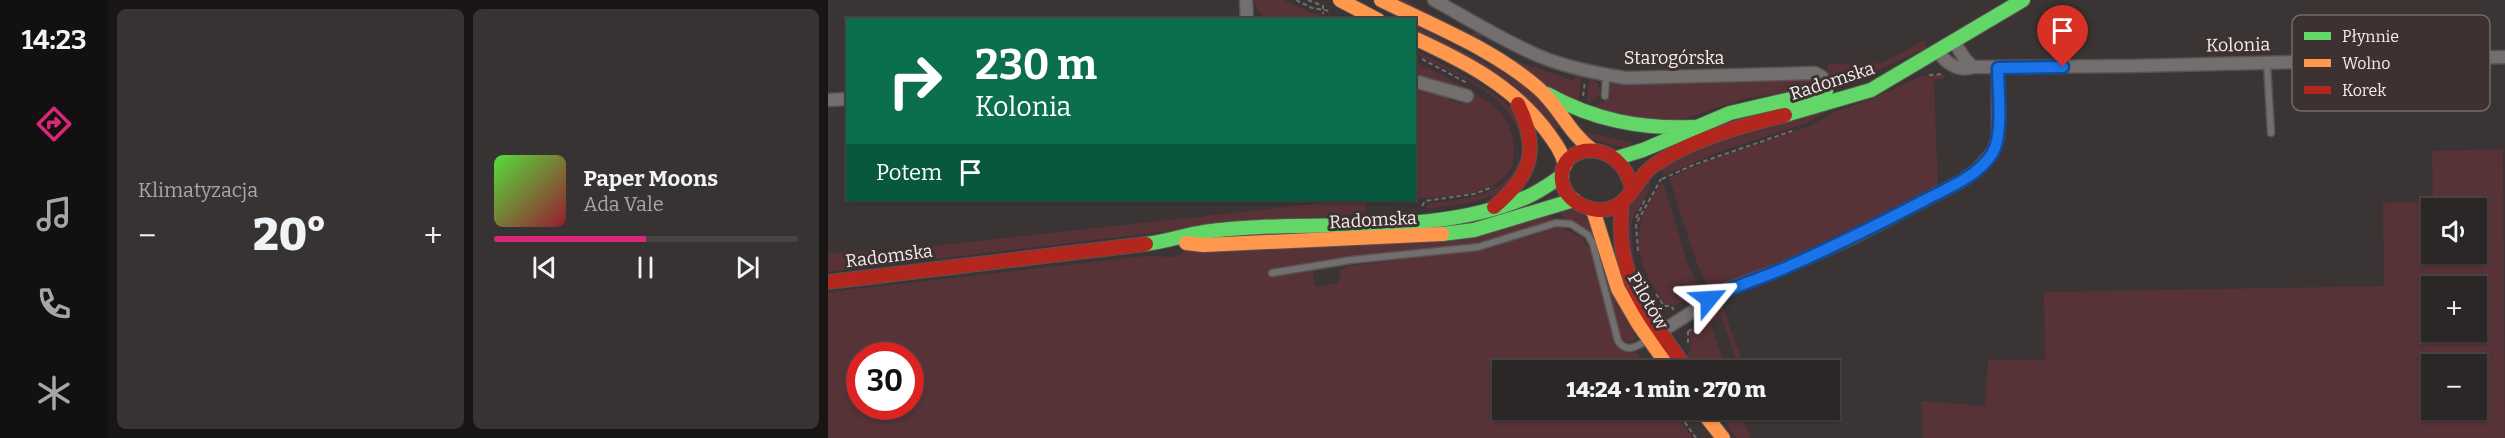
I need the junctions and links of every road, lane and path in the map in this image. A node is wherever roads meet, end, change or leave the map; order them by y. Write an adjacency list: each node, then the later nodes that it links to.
1 (1246, 0): 9 (street)
2 (1296, 0): 8 (path)
3 (1308, 0): 8 (path)
4 (1381, 0): 11 (main road)
5 (1434, 0): 25 (street, Starogórska)
6 (2023, 0): 14 (main road, Radomska)
7 (1339, 6): 8 (path); 10 (main road)
8 (1323, 12)
9 (1248, 18)
10 (1372, 18)
11 (1415, 18)
12 (1416, 19): 30 (main road)
13 (1416, 39): 28 (main road)
14 (1954, 42): 15 (main road, Radomska); 22 (street)
15 (1938, 51): 21 (main road, Radomska); 22 (street, Kolonia)
16 (1416, 55): 29 (path)
17 (2490, 57): 18 (street, Kolonia)
18 (2505, 57)
19 (2292, 62): 20 (street, Kolonia)
20 (2266, 63): 23 (street, Kolonia); 37 (lane)
21 (1915, 64): 35 (main road, Radomska); 45 (main road, Radomska)
22 (1973, 66): 23 (street, Kolonia)
23 (1998, 68): 56 (street)
24 (1586, 75): 34 (path)
25 (1606, 75): 26 (street, Starogórska); 31 (lane)
26 (1822, 77)
27 (1416, 81): 29 (street)
28 (1505, 86): 40 (main road); 49 (main road)
29 (1469, 90)
30 (1541, 90): 35 (main road); 38 (main road)
31 (1605, 96)
32 (846, 99): 33 (street)
33 (828, 100)
34 (1583, 103)
35 (1693, 127): 39 (main road, Radomska)
36 (1792, 130): 42 (path)
37 (2271, 133)
38 (1592, 150): 39 (main road); 40 (main road)
39 (1617, 158): 45 (main road)
40 (1563, 170): 46 (main road); 49 (main road, Radomska)
41 (1656, 171): 42 (path)
42 (1661, 180): 44 (path)
43 (1499, 184): 48 (path)
44 (1653, 185)
45 (1632, 189): 47 (main road)
46 (1574, 200): 50 (main road); 51 (main road, Radomska)
47 (1622, 203): 50 (main road); 56 (main road, Pilotów)
48 (1413, 207)
49 (1490, 210): 51 (main road, Radomska)
50 (1593, 210): 56 (main road, Pilotów)
51 (1170, 241): 53 (main road, Radomska)
52 (1272, 273): 56 (lane)
53 (828, 282)
54 (1660, 308): 55 (path)
55 (1677, 315)
56 (1655, 335): 57 (main road, Pilotów); 58 (main road, Pilotów)
57 (1666, 360)
58 (1678, 360)
59 (1683, 420): 62 (path)
60 (1710, 420): 63 (main road)
61 (1716, 420): 63 (main road)
62 (1696, 438)
63 (1725, 438)

